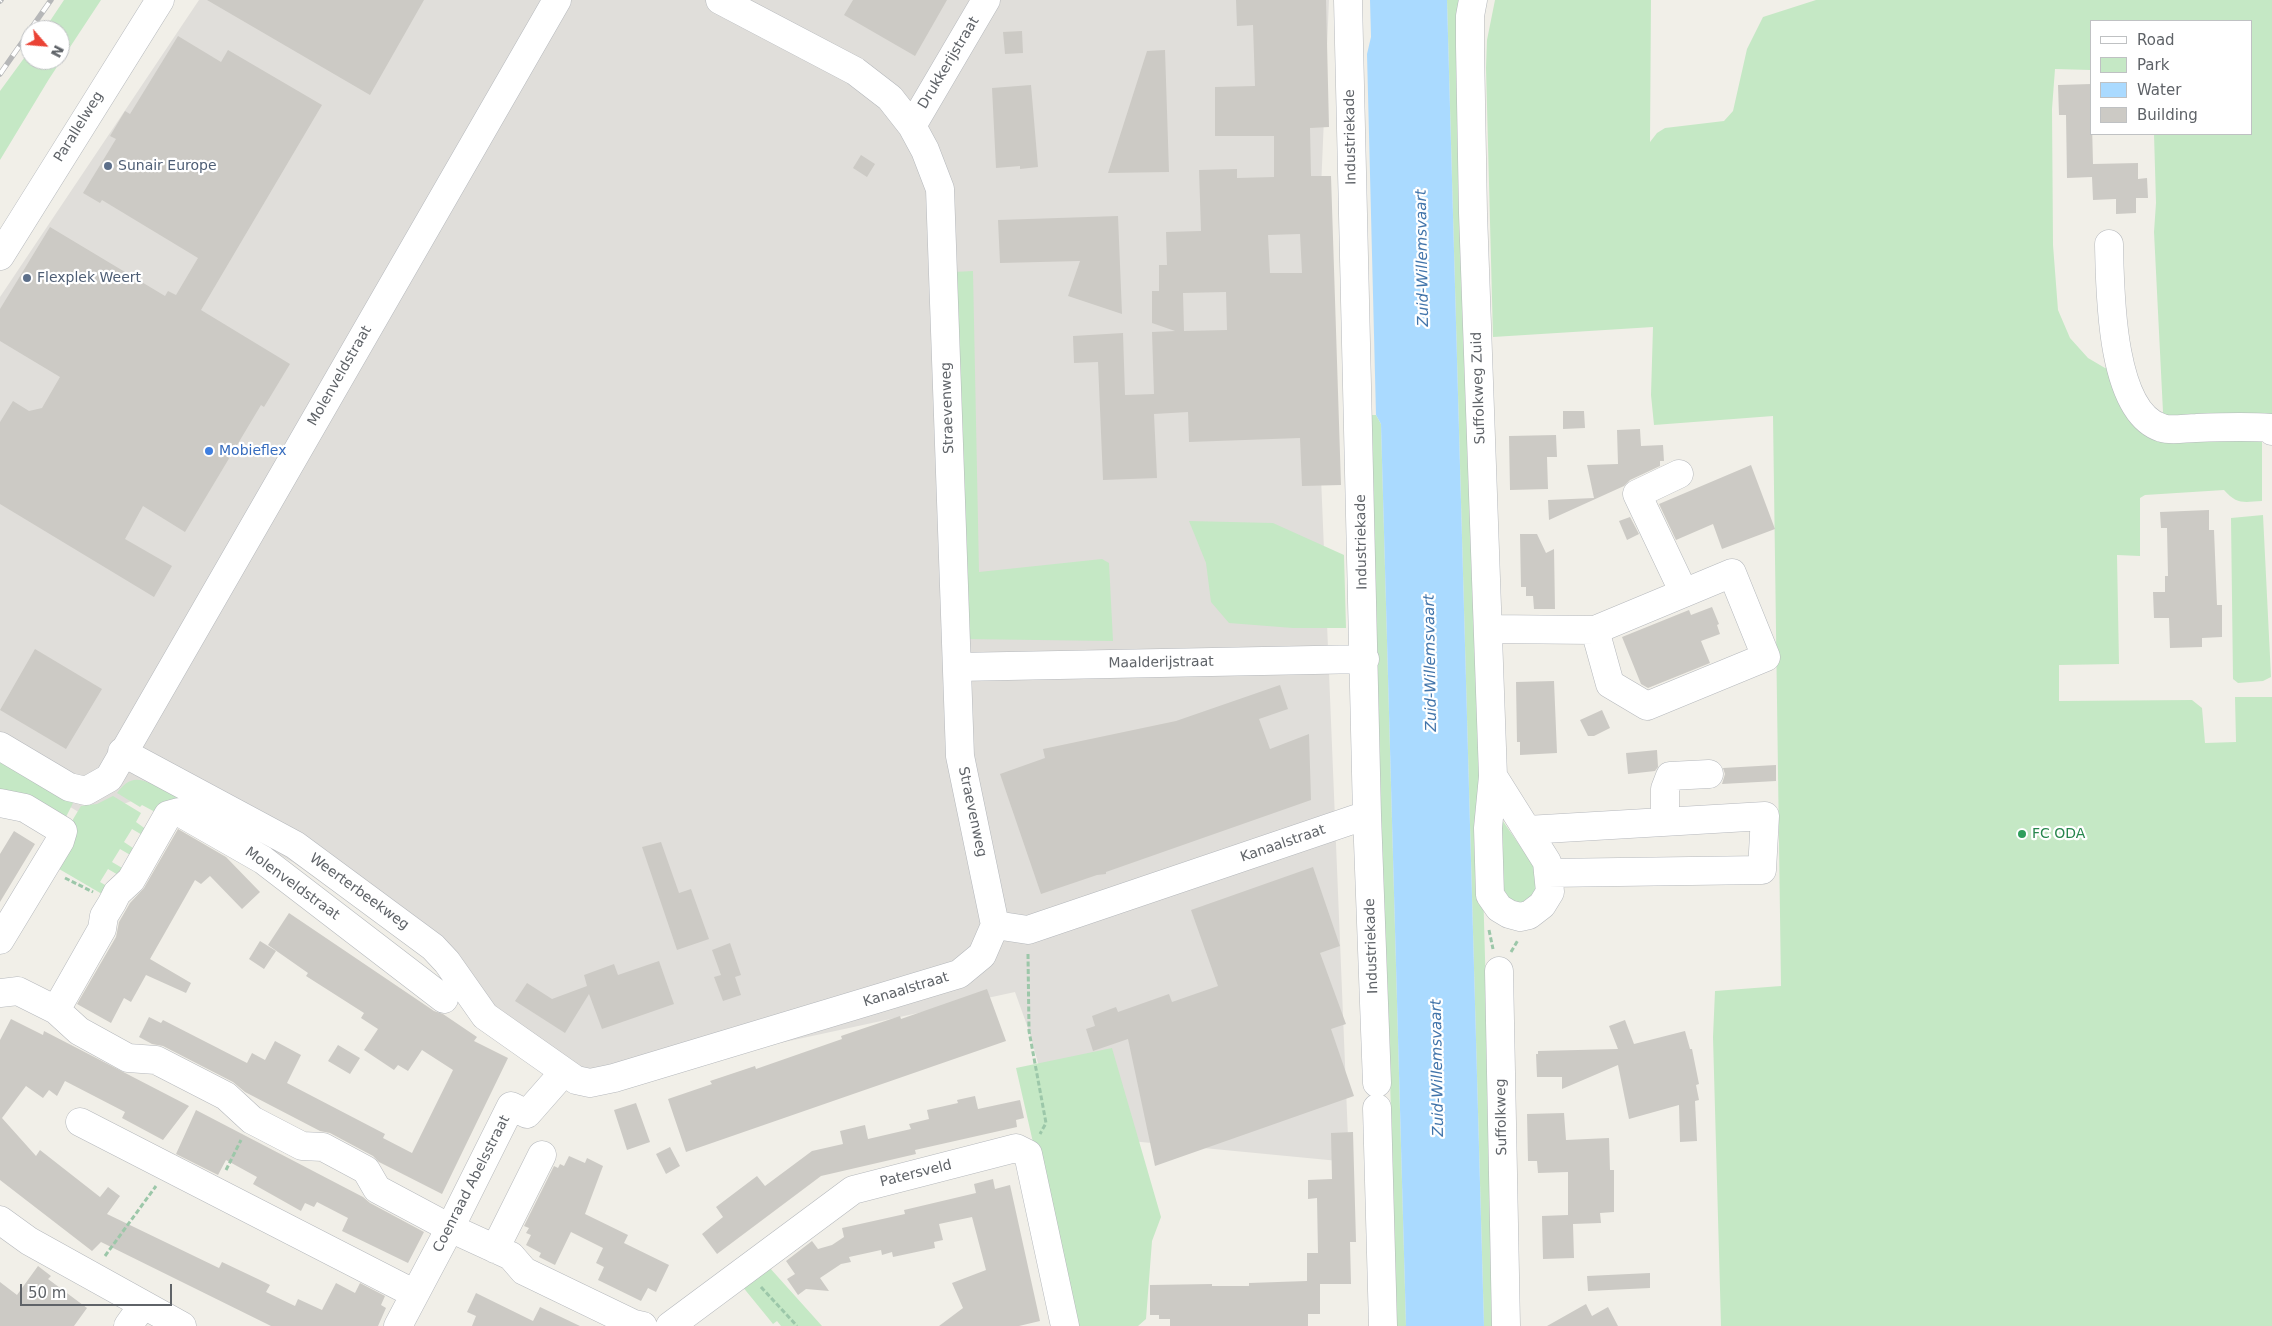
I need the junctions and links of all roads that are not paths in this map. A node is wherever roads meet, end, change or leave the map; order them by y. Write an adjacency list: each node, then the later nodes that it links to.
1 (160, 0): 9 (street, Parallelweg)
2 (557, 0): 18 (street, Molenveldstraat)
3 (720, 0): 7 (street, Straevenweg)
4 (986, 0): 7 (street, Drukkerijstraat)
5 (1348, 0): 15 (street, Industriekade)
6 (1473, 0): 13 (street, Suffolkweg Zuid)
7 (912, 126): 16 (street, Straevenweg)
8 (2109, 244): 10 (street)
9 (0, 256)
10 (2272, 430)
11 (1679, 474): 12 (street)
12 (1684, 593): 14 (street); 14 (street)
13 (1488, 629): 14 (street); 20 (street, Suffolkweg Zuid)
14 (1595, 630)
15 (1365, 659): 16 (street, Maalderijstraat); 22 (street, Industriekade)
16 (957, 667): 26 (street, Straevenweg)
17 (0, 746): 18 (street, Molenveldstraat)
18 (122, 752): 32 (street, Weerterbeekweg)
19 (1710, 774): 23 (street)
20 (1493, 776): 24 (street); 25 (street, Suffolkweg Zuid)
21 (0, 803): 27 (street)
22 (1367, 815): 26 (street, Kanaalstraat); 45 (street, Industriekade)
23 (1665, 822): 24 (street); 25 (street)
24 (1527, 830): 25 (street)
25 (1548, 873)
26 (996, 925): 32 (street, Kanaalstraat)
27 (0, 940)
28 (1498, 971): 46 (street, Suffolkweg)
29 (0, 993): 31 (street)
30 (444, 999): 31 (street, Molenveldstraat)
31 (56, 1010): 36 (street)
32 (563, 1073): 36 (street, Coenraad Abelsstraat)
33 (80, 1122): 38 (street)
34 (542, 1155): 37 (street)
35 (0, 1220): 39 (street)
36 (450, 1228): 37 (street); 38 (street, Coenraad Abelsstraat)
37 (495, 1248): 42 (street)
38 (415, 1294): 41 (street, Coenraad Abelsstraat)
39 (136, 1316): 40 (street)
40 (182, 1326)
41 (398, 1326)
42 (643, 1326)
43 (670, 1326): 44 (street, Patersveld)
44 (1065, 1326)
45 (1382, 1326)
46 (1506, 1326)

